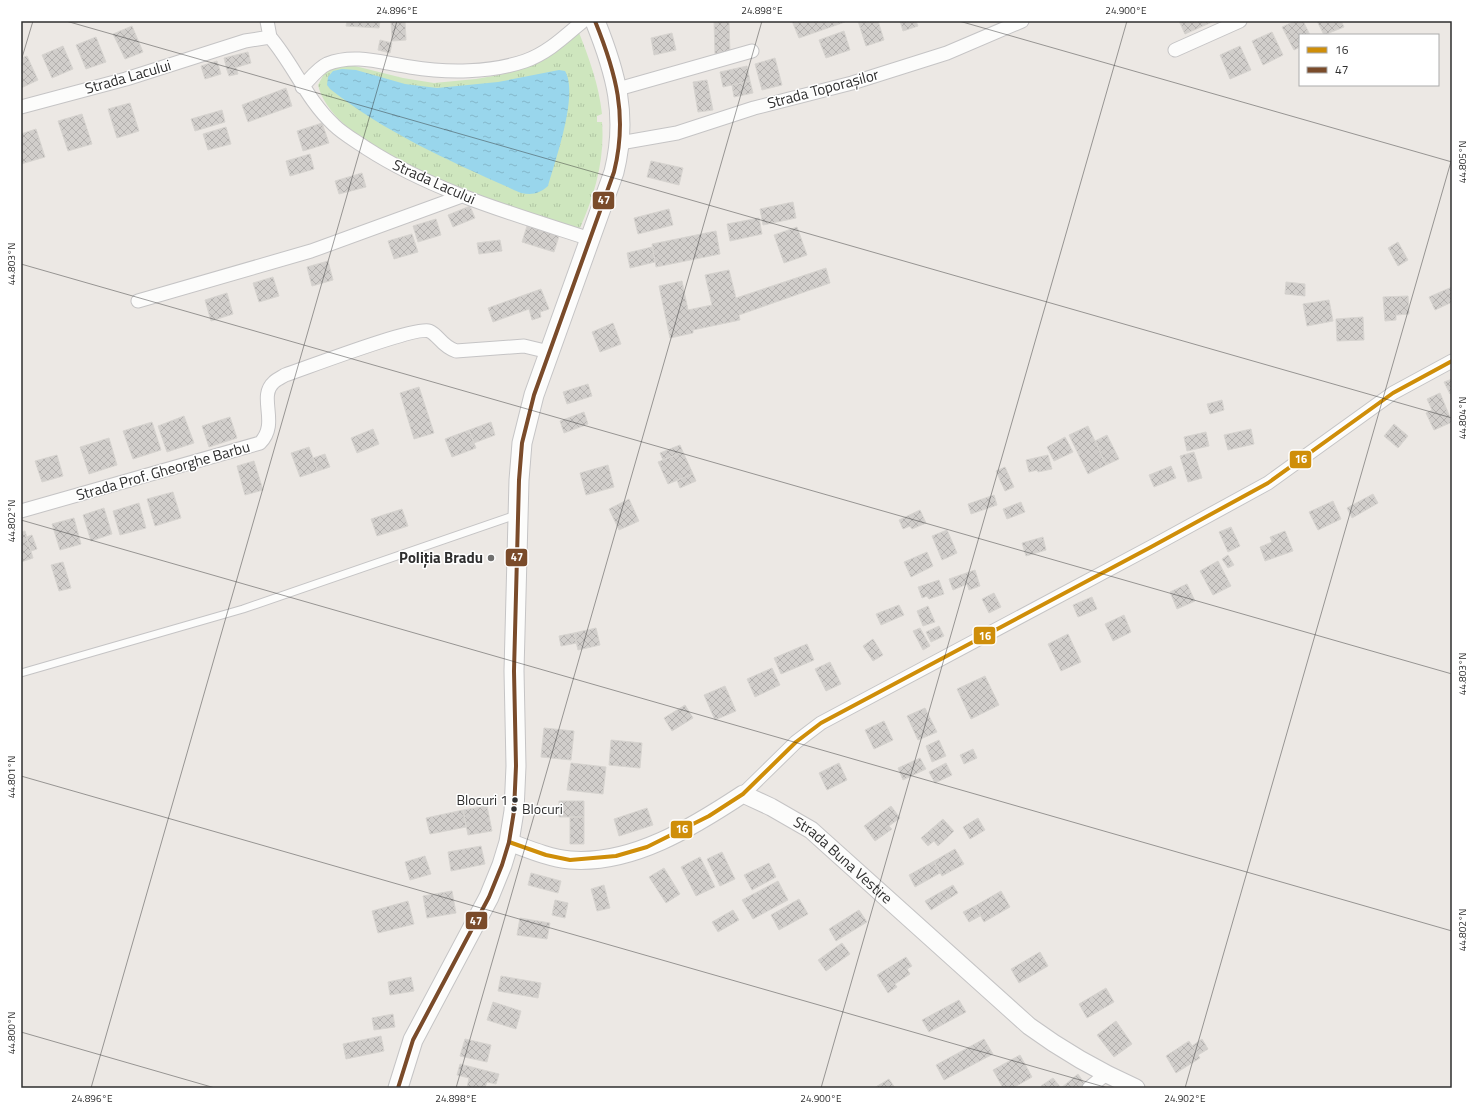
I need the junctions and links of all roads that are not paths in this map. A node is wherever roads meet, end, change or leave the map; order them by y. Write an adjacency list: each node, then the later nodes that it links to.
1 (267, 21): 7 (street)
2 (583, 21): 10 (street)
3 (595, 21): 11 (main road)
4 (1022, 21): 6 (street, Strada Toporașilor)
5 (1240, 21): 8 (street)
6 (1005, 24): 13 (street, Strada Toporașilor)
7 (270, 37): 10 (street, Strada Lacului); 12 (street, Strada Lacului)
8 (1175, 50)
9 (752, 51): 11 (street)
10 (302, 87): 14 (street, Strada Lacului)
11 (618, 89): 13 (main road)
12 (21, 107)
13 (620, 143): 15 (main road)
14 (462, 196): 15 (street, Strada Lacului); 16 (street)
15 (590, 239): 17 (main road)
16 (138, 301)
17 (549, 352): 19 (street, Strada Prof. Gheorghe Barbu); 20 (main road)
18 (1452, 361): 22 (street)
19 (21, 510)
20 (518, 514): 21 (lane); 23 (main road)
21 (21, 673)
22 (743, 794): 23 (street); 24 (street, Strada Buna Vestire)
23 (509, 842): 25 (main road)
24 (1106, 1074): 26 (street); 27 (street, Strada Buna Vestire)
25 (398, 1088)
26 (1089, 1088)
27 (1136, 1088)

